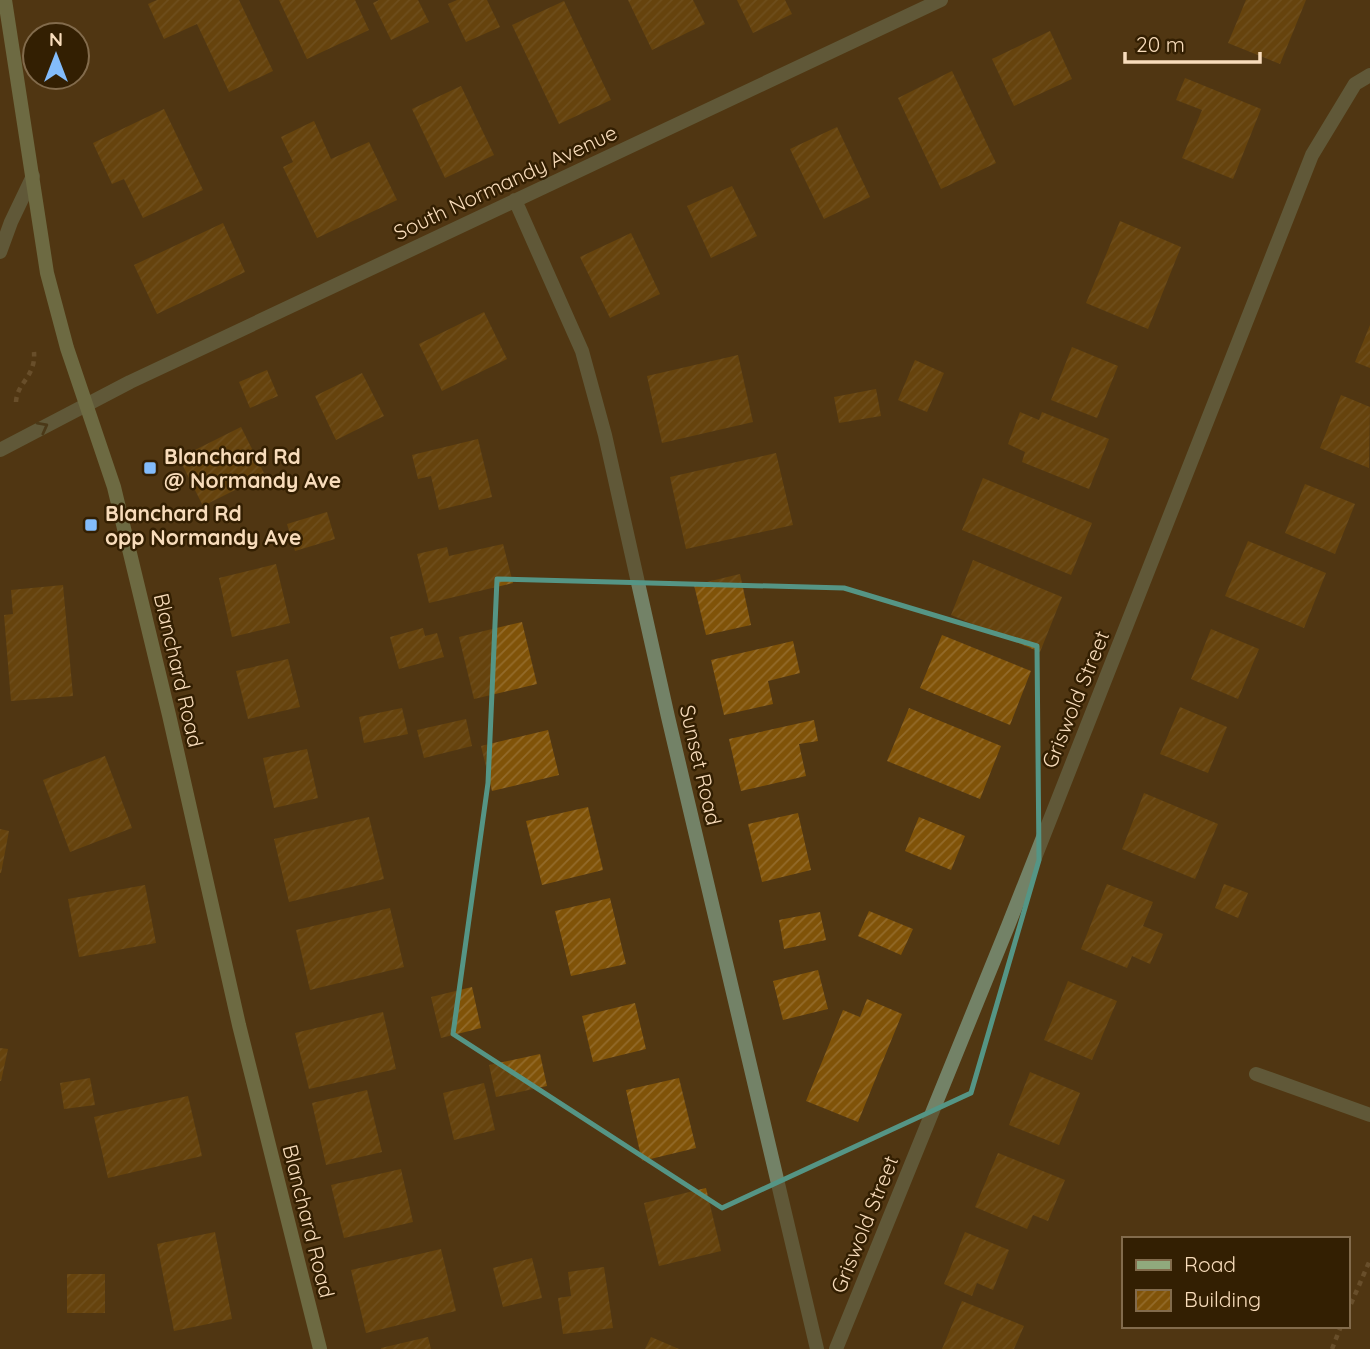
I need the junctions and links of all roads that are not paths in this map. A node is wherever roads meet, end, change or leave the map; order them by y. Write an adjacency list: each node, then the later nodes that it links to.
1 (941, 0): 5 (street, South Normandy Avenue)
2 (7, 1): 4 (main road, Blanchard Road)
3 (1370, 75): 13 (street, Griswold Street)
4 (33, 176): 6 (street); 7 (main road, Blanchard Road)
5 (515, 200): 7 (street, South Normandy Avenue); 12 (street, Sunset Road)
6 (0, 252)
7 (87, 403): 8 (street, South Normandy Avenue, one-way to 7); 11 (main road, Blanchard Road)
8 (0, 450)
9 (1256, 1074): 10 (street)
10 (1370, 1115)
11 (320, 1349)
12 (817, 1349)
13 (835, 1349)

